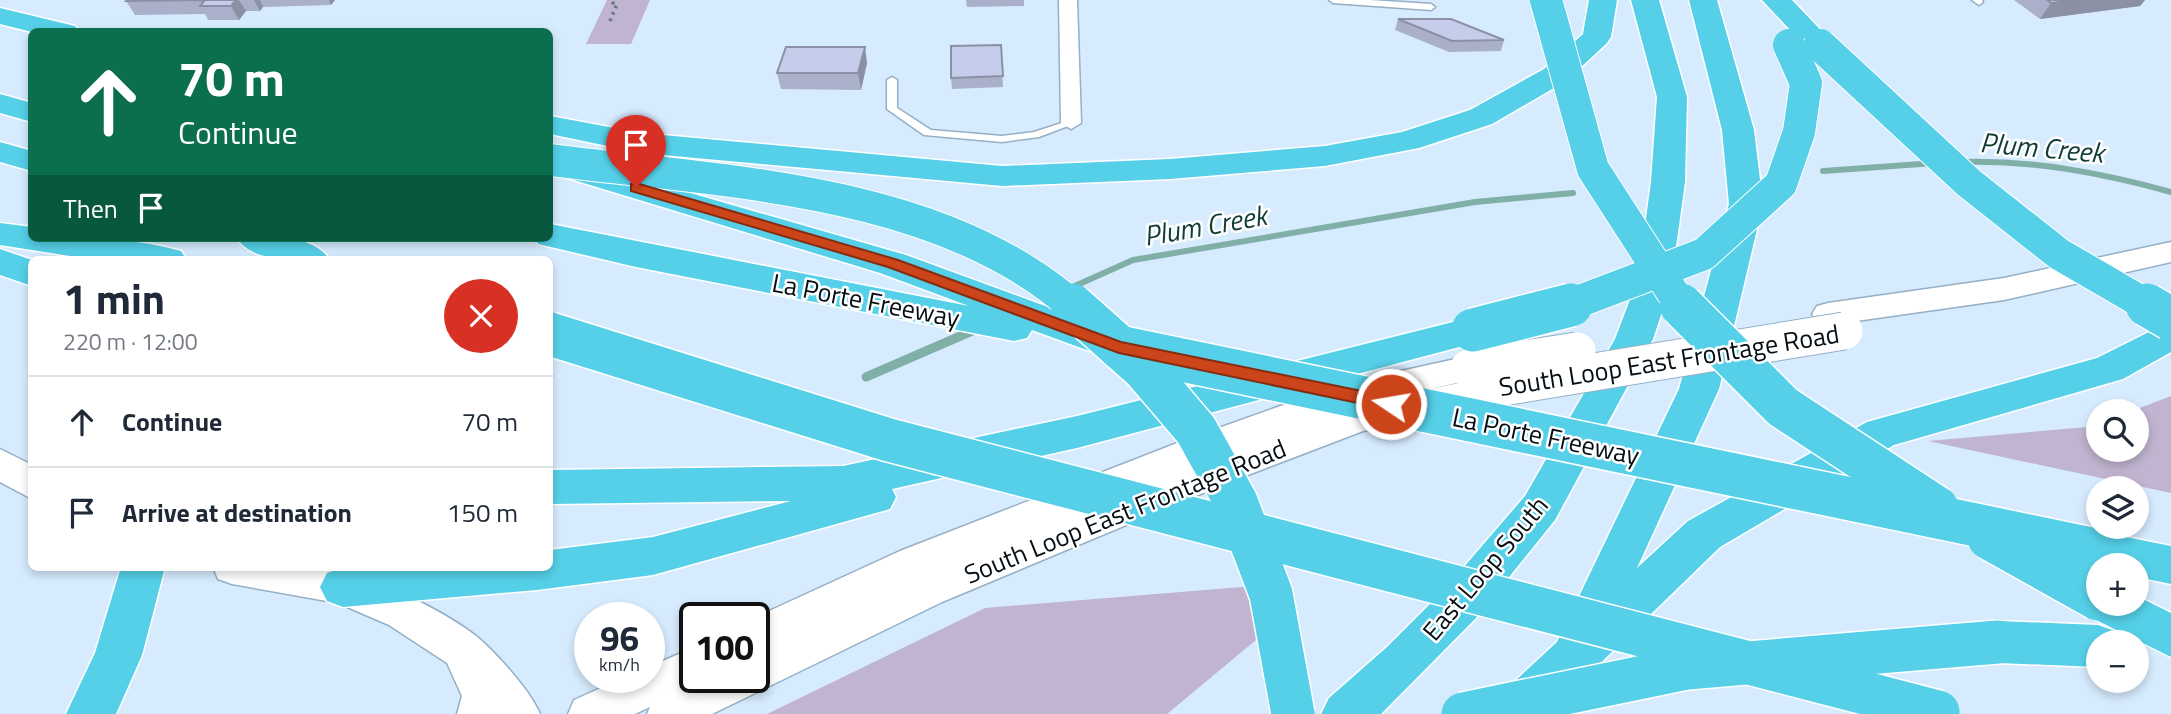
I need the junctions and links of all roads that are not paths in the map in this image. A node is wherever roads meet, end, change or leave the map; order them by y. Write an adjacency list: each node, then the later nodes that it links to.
1 (1068, 0): 18 (street)
2 (1333, 0): 9 (lane)
3 (1546, 0): 47 (highway, bridge)
4 (1603, 0): 19 (highway)
5 (1644, 0): 65 (highway, East Loop South)
6 (1703, 0): 55 (highway)
7 (1756, 0): 12 (highway)
8 (1776, 0): 12 (highway)
9 (1431, 7)
10 (0, 16): 11 (highway)
11 (49, 28)
12 (1804, 45): 32 (highway, bridge); 36 (highway, bridge)
13 (892, 80): 18 (lane)
14 (0, 82): 15 (highway)
15 (28, 87)
16 (0, 103): 17 (highway)
17 (28, 112)
18 (1072, 123)
19 (553, 126)
20 (0, 152): 21 (highway)
21 (28, 161)
22 (553, 161): 64 (highway, bridge)
23 (553, 162): 35 (highway)
24 (0, 234): 26 (highway)
25 (553, 237): 35 (highway, La Porte Freeway)
26 (28, 238)
27 (54, 242): 29 (highway)
28 (265, 242): 30 (highway)
29 (148, 256)
30 (303, 256)
31 (2170, 259): 36 (main road, South Loop East Frontage Road, bridge)
32 (2171, 319)
33 (553, 335): 68 (highway, bridge)
34 (2171, 335): 55 (highway)
35 (1119, 347): 41 (highway, La Porte Freeway, bridge)
36 (1476, 363): 37 (highway); 49 (main road, South Loop East Frontage Road); 56 (main road, South Loop East Frontage Road)
37 (1077, 432): 40 (highway); 42 (highway)
38 (0, 463): 39 (main road)
39 (28, 481)
40 (553, 487)
41 (2171, 565)
42 (553, 569)
43 (142, 571): 59 (highway)
44 (254, 571): 46 (main road)
45 (537, 571): 46 (highway)
46 (343, 587): 52 (main road)
47 (2086, 592)
48 (2132, 616): 50 (highway)
49 (770, 630)
50 (2171, 636)
51 (2086, 646): 66 (highway, bridge)
52 (461, 649): 60 (main road); 61 (main road)
53 (2149, 649): 54 (highway)
54 (2171, 650)
55 (1570, 663): 67 (highway)
56 (770, 665)
57 (679, 673): 62 (main road)
58 (712, 693): 63 (main road)
59 (91, 714)
60 (478, 714)
61 (520, 714)
62 (589, 714)
63 (668, 714)
64 (1293, 714)
65 (1346, 714)
66 (1463, 714)
67 (1514, 714)
68 (1948, 714)

